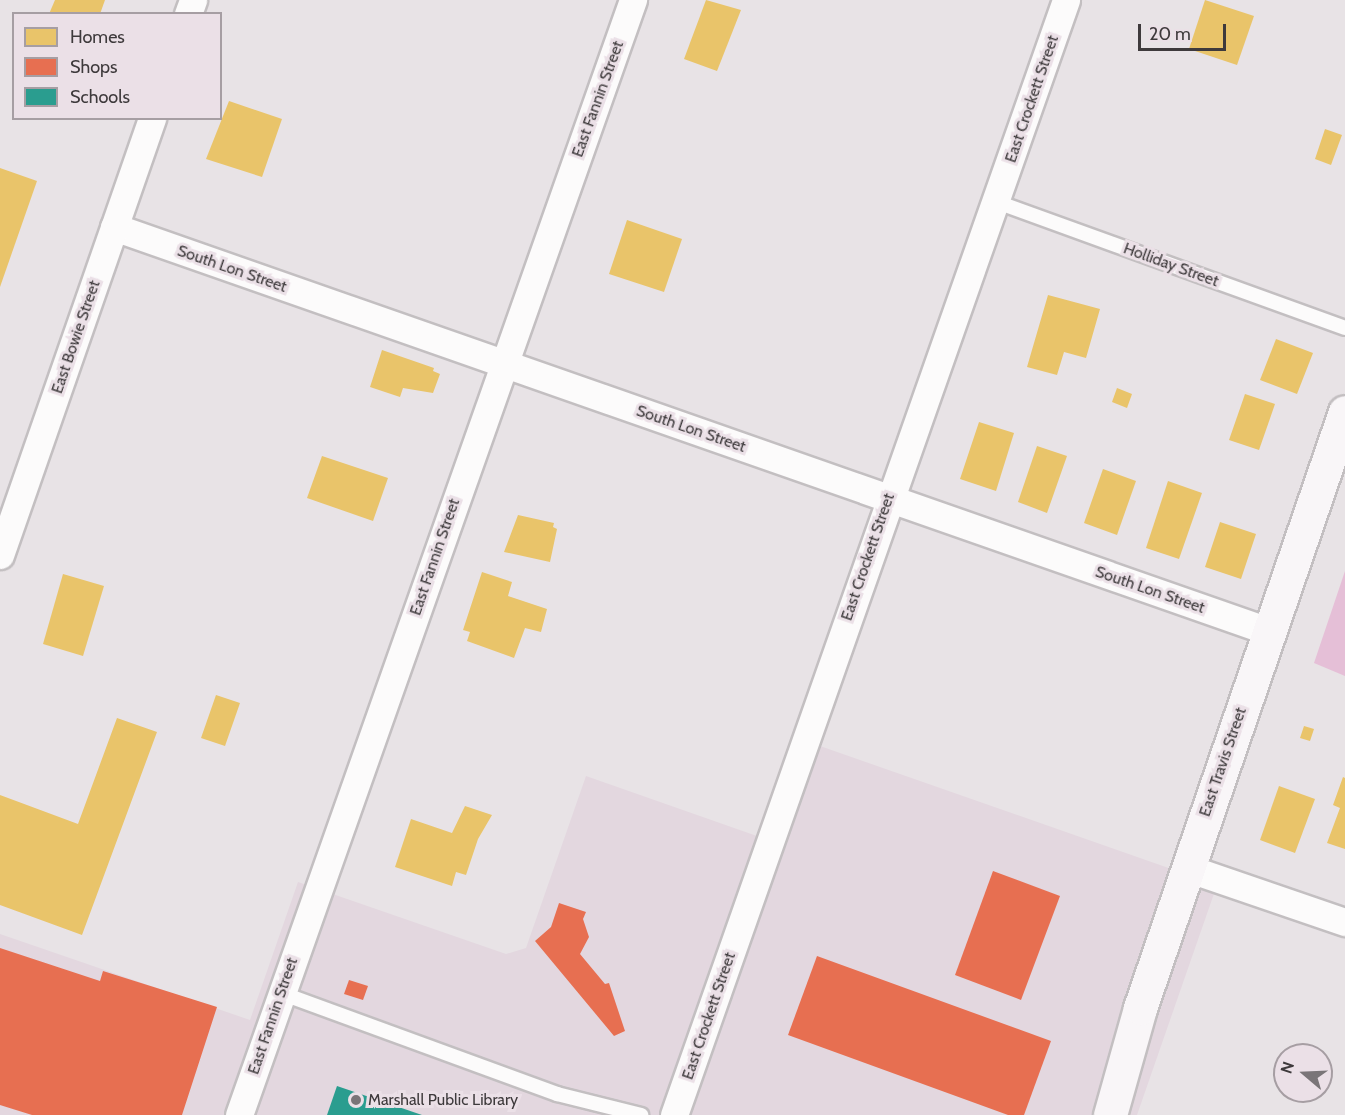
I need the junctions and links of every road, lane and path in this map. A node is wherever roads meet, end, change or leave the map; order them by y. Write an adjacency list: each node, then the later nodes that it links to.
1 (633, 0): 7 (street, East Fannin Street)
2 (1066, 0): 4 (street, East Crockett Street)
3 (151, 120): 5 (street, East Bowie Street)
4 (996, 202): 6 (lane, Holliday Street); 9 (street, East Crockett Street)
5 (114, 227): 7 (street, South Lon Street); 10 (street, East Bowie Street)
6 (1345, 328)
7 (503, 363): 9 (street, South Lon Street); 14 (street, East Fannin Street)
8 (1345, 412): 11 (street, East Travis Street)
9 (888, 498): 11 (street, South Lon Street); 18 (street, East Crockett Street)
10 (0, 555)
11 (1268, 631): 12 (street, East Travis Street)
12 (1187, 868): 13 (street); 19 (street, East Travis Street)
13 (1345, 922)
14 (282, 993): 15 (lane); 16 (street, East Fannin Street)
15 (597, 1110): 17 (lane)
16 (238, 1115)
17 (642, 1115)
18 (674, 1115)
19 (1110, 1115)

